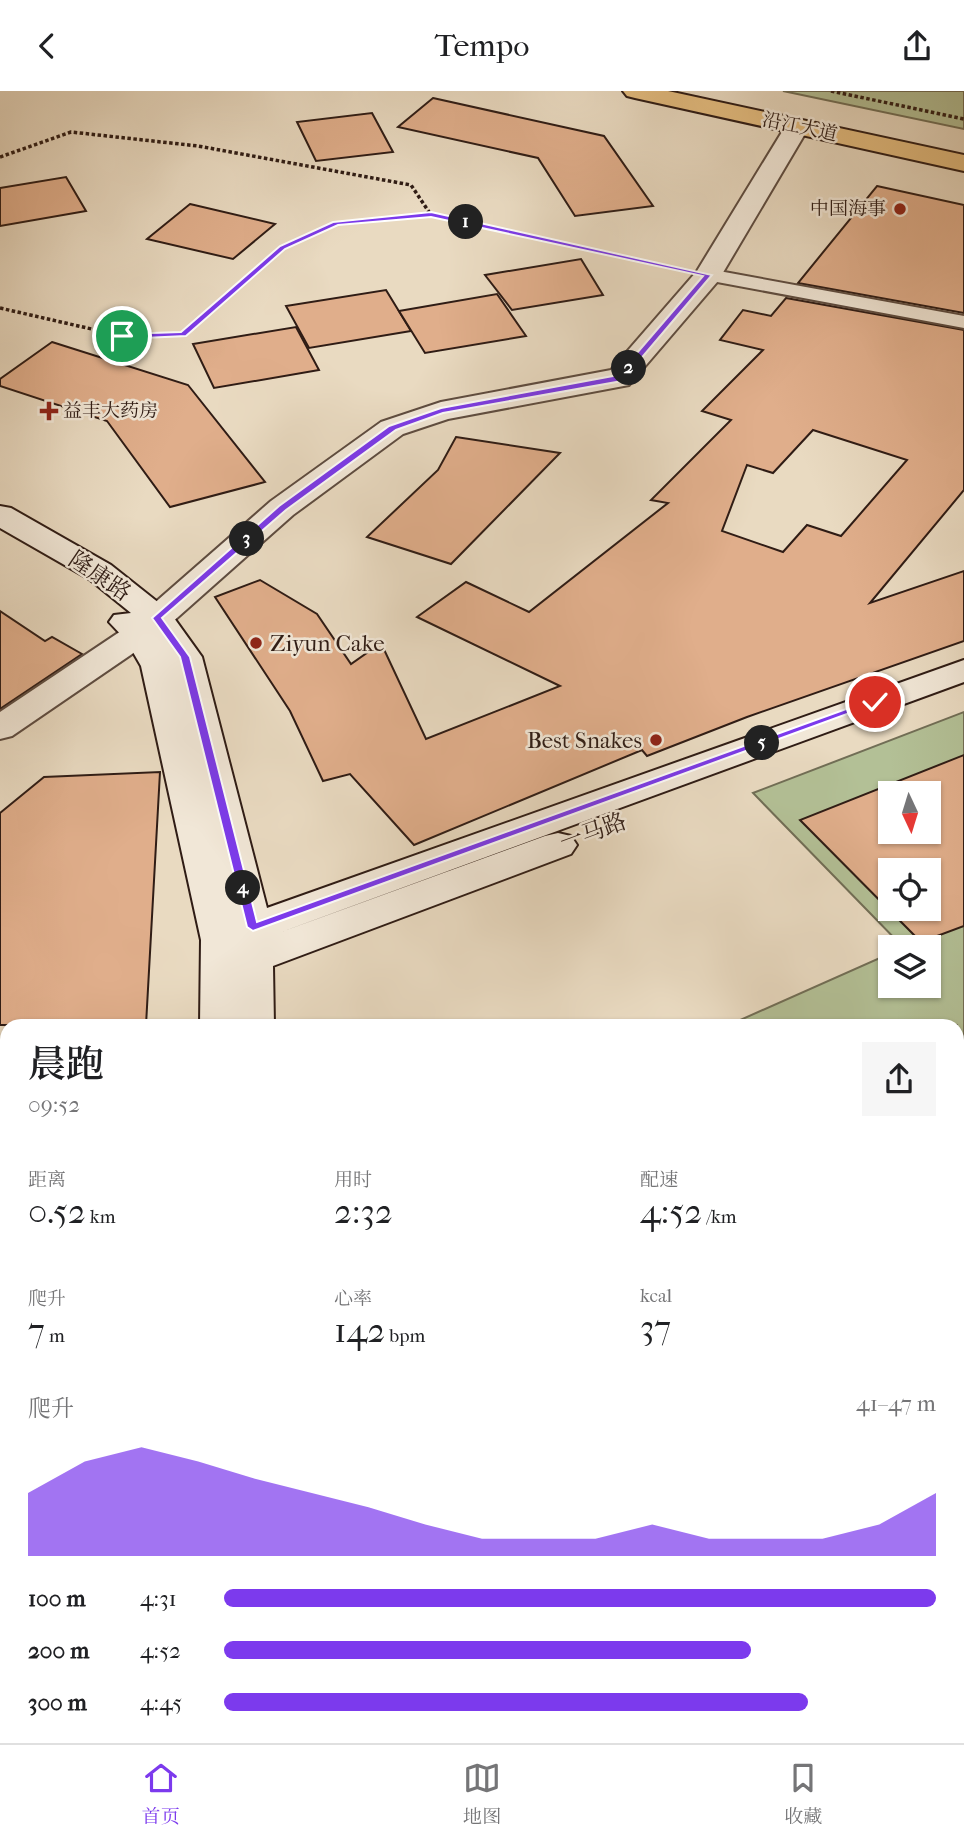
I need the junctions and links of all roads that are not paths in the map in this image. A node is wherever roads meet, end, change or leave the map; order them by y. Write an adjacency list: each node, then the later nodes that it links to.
1 (635, 91): 3 (main road, 沿江大道)
2 (711, 91): 4 (main road, 沿江大道)
3 (797, 127): 5 (main road, 沿江大道); 6 (main road)
4 (964, 144)
5 (964, 163)
6 (708, 275): 7 (lane); 10 (main road)
7 (964, 322)
8 (0, 516): 10 (main road, 隆康路)
9 (0, 536): 10 (main road, 隆康路)
10 (148, 626): 13 (main road); 14 (main road, 隆康路)
11 (964, 670): 14 (main road, 一马路)
12 (964, 695): 14 (main road, 一马路)
13 (0, 728)
14 (238, 948): 15 (main road, 隆康路); 16 (main road, 隆康路)
15 (221, 1019)
16 (253, 1019)

